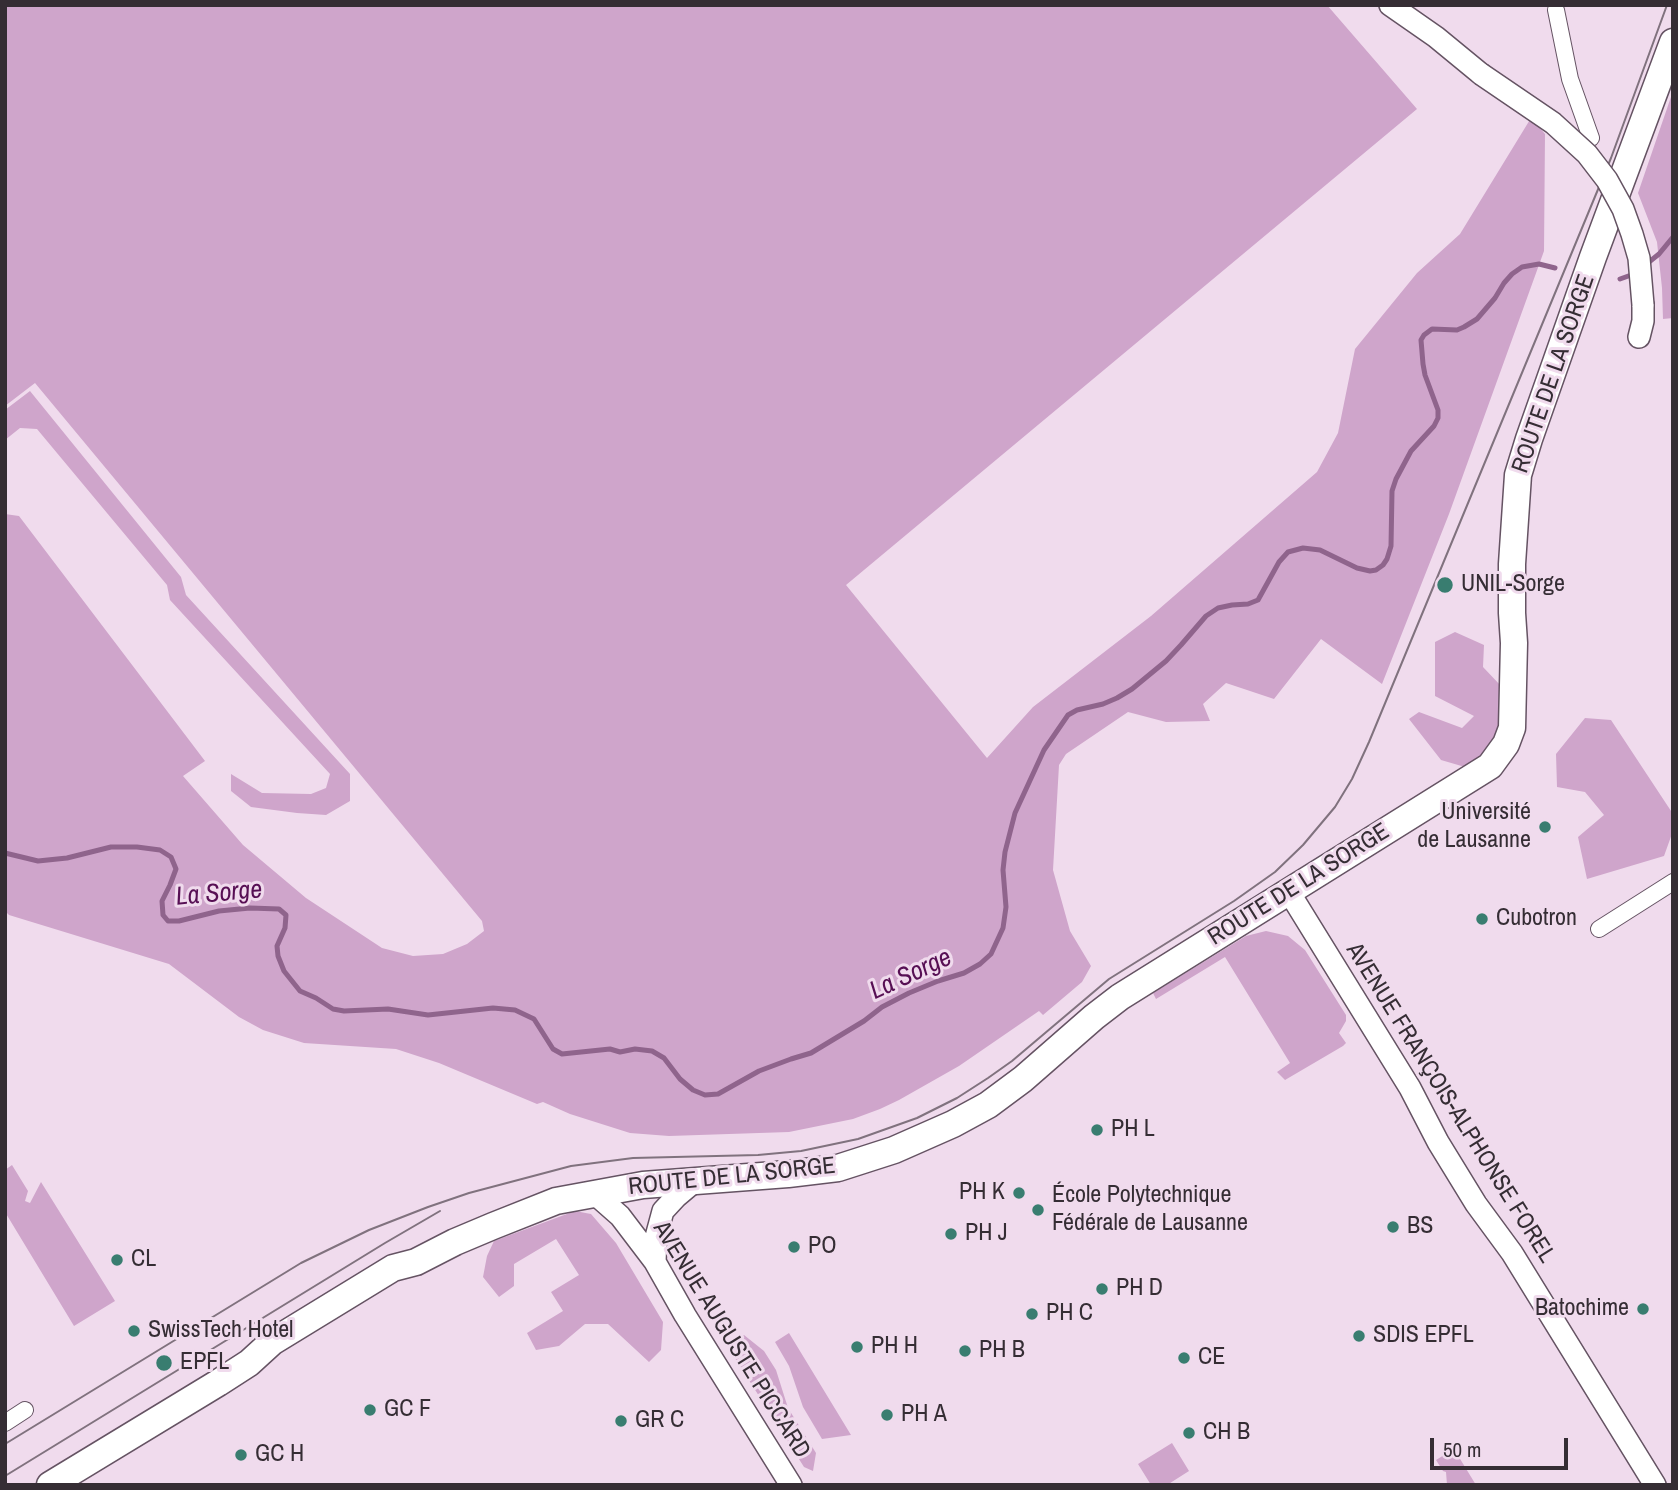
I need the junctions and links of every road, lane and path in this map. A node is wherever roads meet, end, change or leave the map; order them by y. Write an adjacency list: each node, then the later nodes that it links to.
1 (1390, 5): 5 (street, bridge)
2 (1556, 10): 4 (street)
3 (1673, 43): 7 (street, ROUTE DE LA SORGE)
4 (1591, 138)
5 (1639, 337)
6 (1673, 883): 8 (street)
7 (1289, 892): 9 (street, ROUTE DE LA SORGE); 16 (street, AVENUE FRANÇOIS-ALPHONSE FOREL)
8 (1599, 929)
9 (695, 1181): 10 (street, ROUTE DE LA SORGE); 11 (street)
10 (595, 1194): 11 (street, AVENUE AUGUSTE PICCARD); 14 (street, ROUTE DE LA SORGE)
11 (655, 1262): 15 (street, AVENUE AUGUSTE PICCARD)
12 (25, 1410): 13 (street)
13 (5, 1423)
14 (50, 1485)
15 (791, 1485)
16 (1655, 1485)

